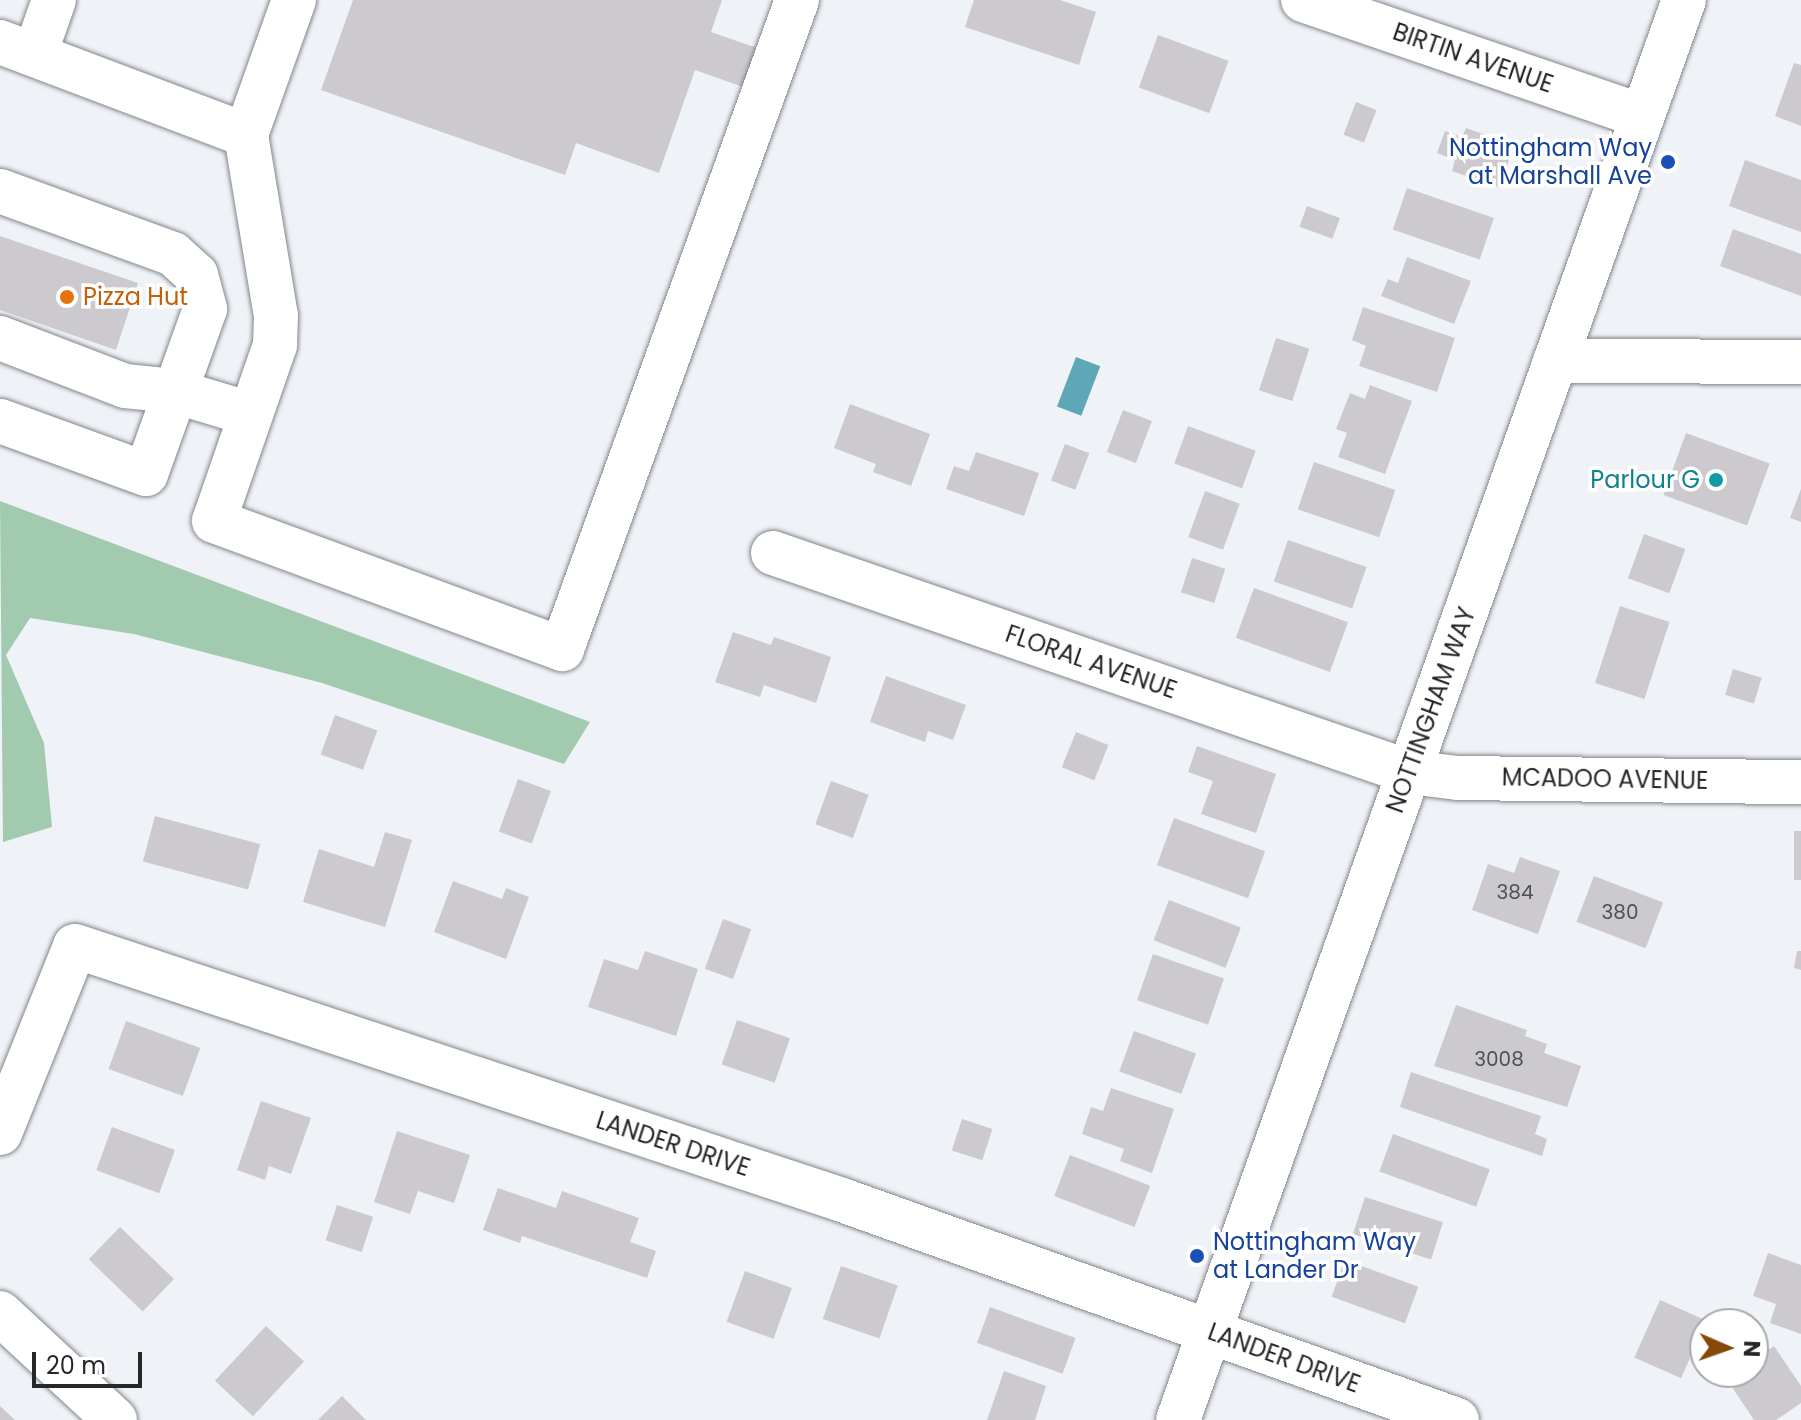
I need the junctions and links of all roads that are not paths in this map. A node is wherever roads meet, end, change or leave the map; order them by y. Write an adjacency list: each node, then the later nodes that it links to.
1 (54, 0): 6 (street)
2 (294, 0): 8 (street)
3 (797, 0): 14 (street)
4 (1303, 0): 7 (street, BIRTIN AVENUE)
5 (1684, 0): 7 (street, NOTTINGHAM WAY)
6 (17, 48): 8 (street)
7 (1642, 116): 11 (street, NOTTINGHAM WAY)
8 (246, 135): 14 (street)
9 (0, 191): 13 (street)
10 (0, 338): 13 (street)
11 (1555, 361): 12 (street); 17 (street, NOTTINGHAM WAY)
12 (1801, 362)
13 (174, 391): 14 (street); 15 (street)
14 (250, 414)
15 (0, 421)
16 (773, 553): 17 (street, FLORAL AVENUE)
17 (1409, 772): 18 (street, MCADOO AVENUE); 21 (street, NOTTINGHAM WAY)
18 (1801, 782)
19 (0, 1133): 21 (street, LANDER DRIVE)
20 (0, 1313): 22 (street)
21 (1209, 1331): 23 (street, NOTTINGHAM WAY); 24 (street, LANDER DRIVE)
22 (115, 1420)
23 (1178, 1420)
24 (1457, 1420)

